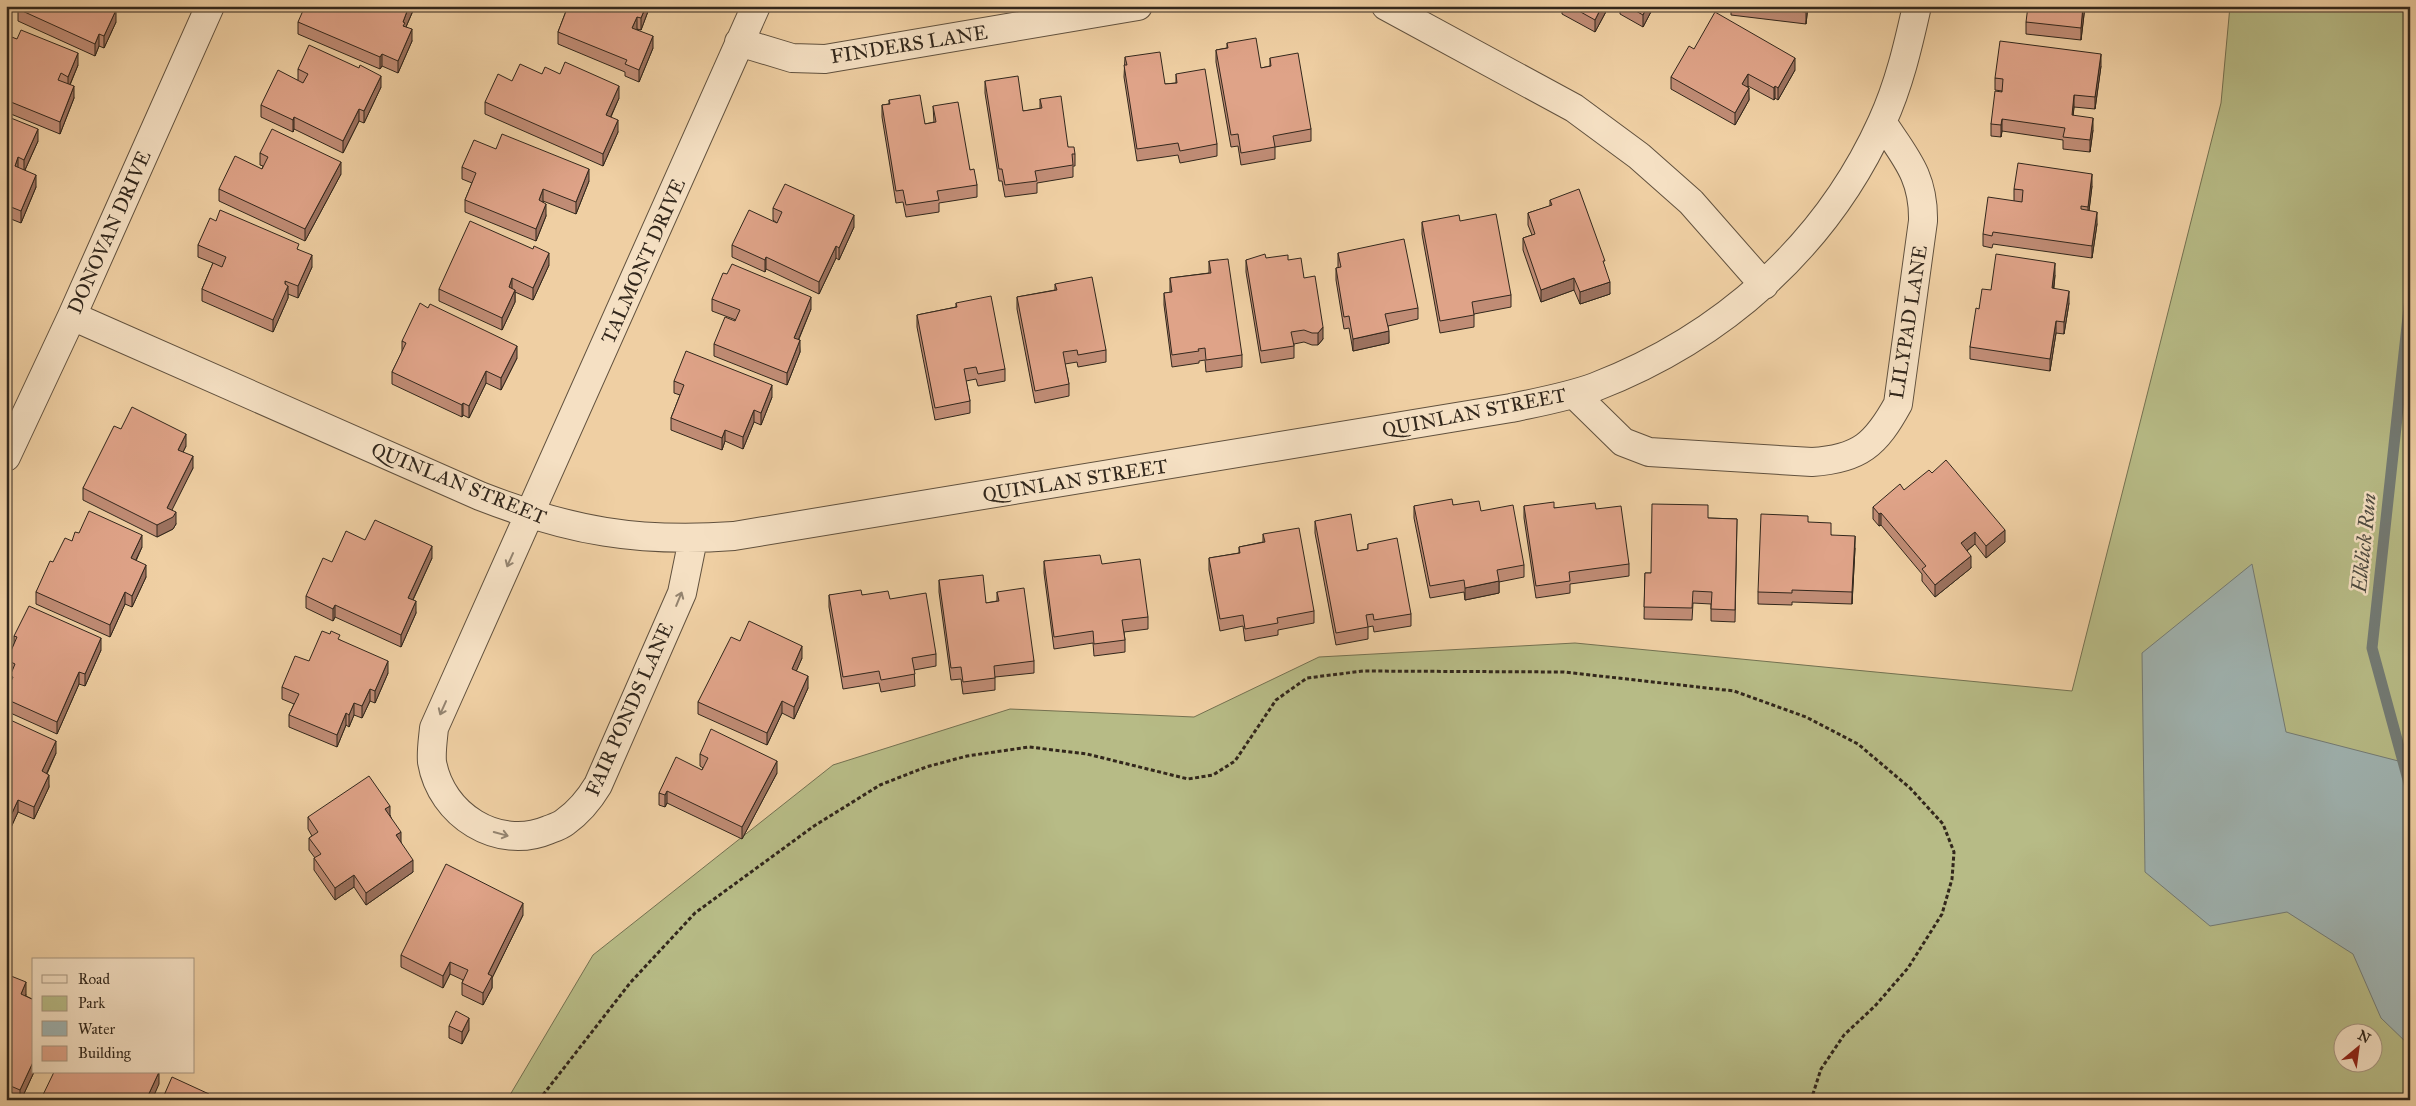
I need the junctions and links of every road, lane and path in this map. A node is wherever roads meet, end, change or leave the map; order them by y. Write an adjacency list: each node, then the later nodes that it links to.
1 (210, 6): 9 (street, DONOVAN DRIVE)
2 (756, 6): 6 (street, TALMONT DRIVE)
3 (1138, 6): 6 (street, FINDERS LANE)
4 (1386, 6): 8 (street)
5 (1917, 6): 7 (street, QUINLAN STREET)
6 (739, 42): 12 (street, TALMONT DRIVE)
7 (1882, 122): 8 (street, QUINLAN STREET); 10 (street, LILYPAD LANE)
8 (1764, 285): 10 (street, QUINLAN STREET)
9 (72, 316): 11 (street, DONOVAN DRIVE); 12 (street, QUINLAN STREET)
10 (1574, 394): 13 (street, QUINLAN STREET)
11 (6, 457)
12 (530, 515): 13 (street, QUINLAN STREET); 13 (street, FAIR PONDS LANE, one-way to 13)
13 (693, 539)
14 (539, 1100): 15 (path)
15 (1811, 1100)

